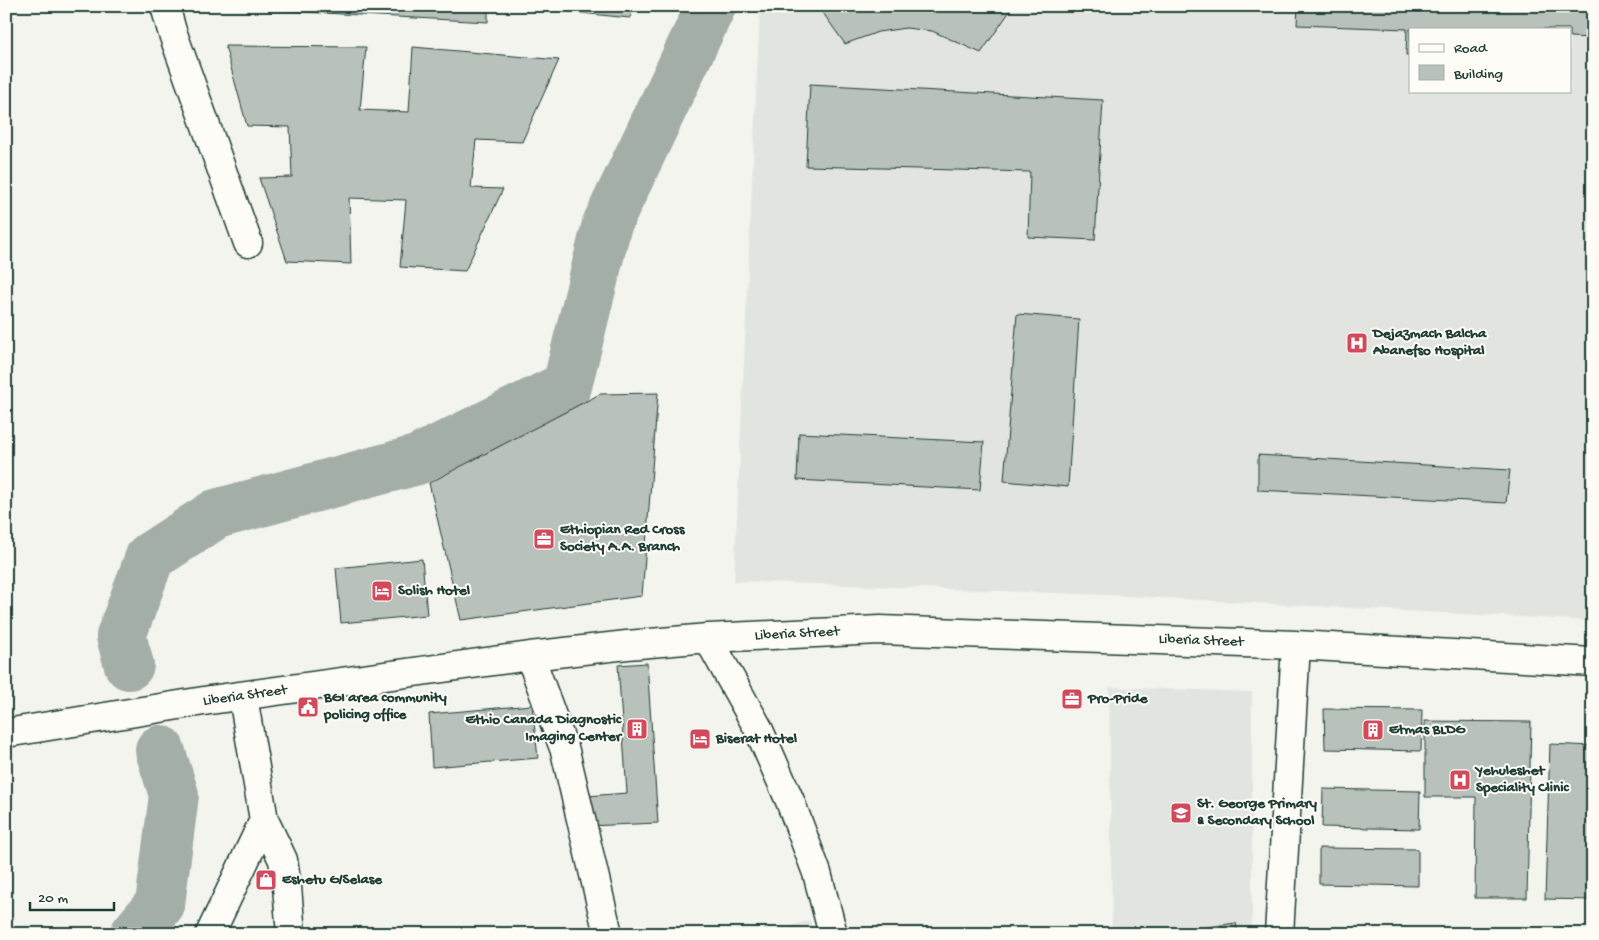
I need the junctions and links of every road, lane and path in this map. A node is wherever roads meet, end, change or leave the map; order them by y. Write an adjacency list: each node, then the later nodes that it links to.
1 (165, 6): 2 (street)
2 (248, 243)
3 (708, 638): 4 (street, Liberia Street); 5 (street, Liberia Street); 13 (street)
4 (1296, 645): 6 (street, Liberia Street); 14 (street)
5 (530, 656): 7 (street, Liberia Street); 12 (street)
6 (1593, 662)
7 (243, 697): 8 (street, Liberia Street); 9 (street)
8 (6, 733)
9 (264, 820): 10 (street); 11 (street)
10 (210, 934)
11 (291, 934)
12 (608, 934)
13 (833, 934)
14 (1279, 934)

